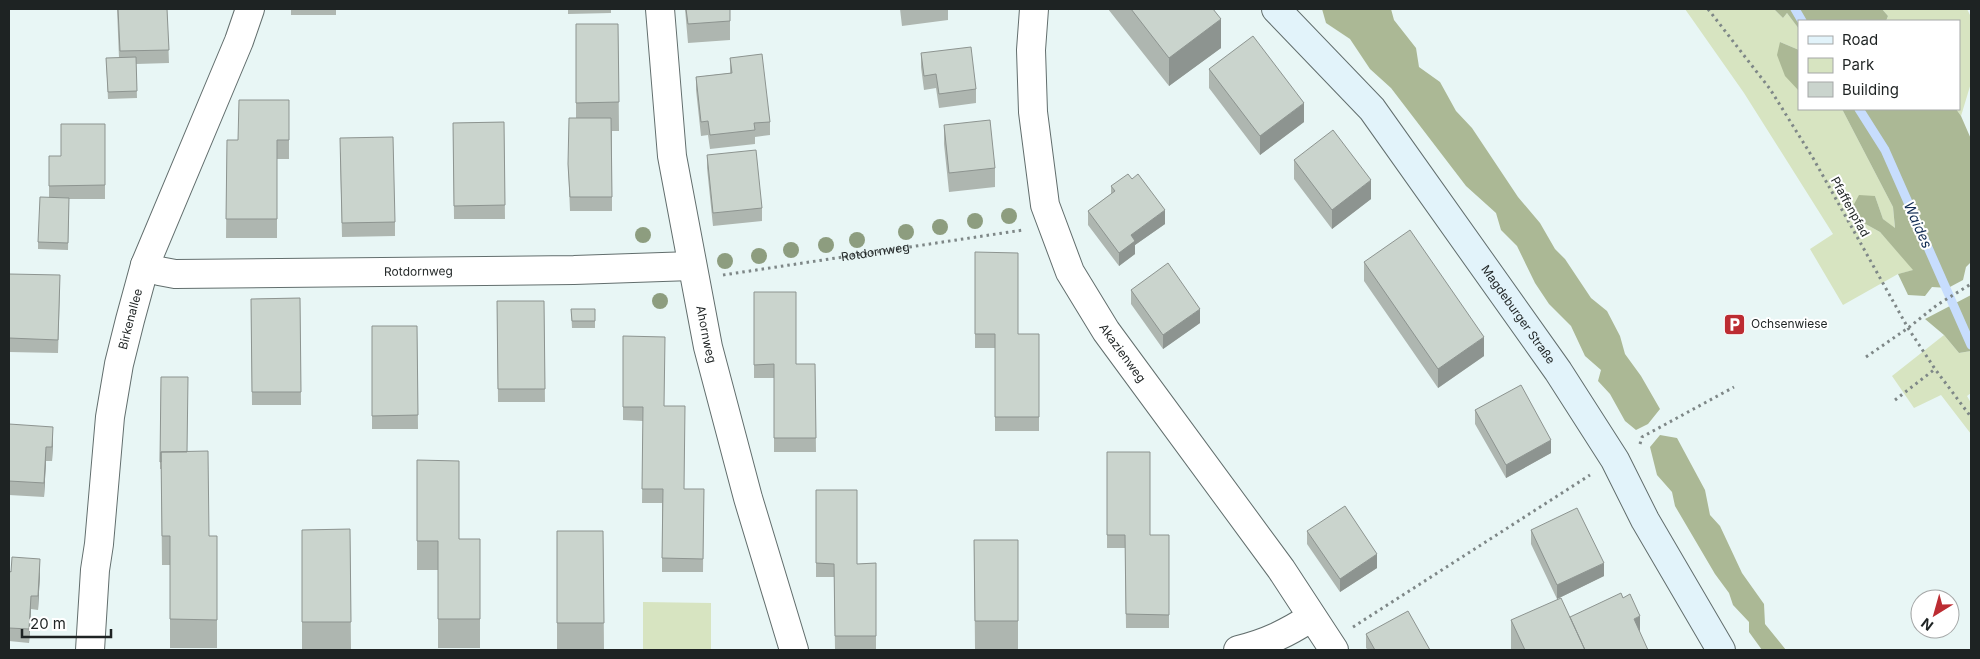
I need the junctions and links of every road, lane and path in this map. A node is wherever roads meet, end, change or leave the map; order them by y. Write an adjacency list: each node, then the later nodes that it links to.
1 (250, 9): 7 (street, Birkenallee)
2 (660, 9): 8 (street, Ahornweg)
3 (1034, 9): 19 (street, Akazienweg)
4 (1276, 9): 25 (main road, Magdeburger Straße)
5 (1708, 9): 11 (path, Pfaffenpfad)
6 (1024, 230): 9 (path, Rotdornweg)
7 (146, 264): 8 (street, Rotdornweg); 21 (street, Birkenallee)
8 (692, 266): 22 (street, Ahornweg)
9 (722, 275)
10 (1971, 284): 11 (path)
11 (1908, 328): 12 (path); 13 (path, Pfaffenpfad)
12 (1866, 357)
13 (1935, 369): 15 (path); 16 (path, Pfaffenpfad)
14 (1734, 387): 17 (path)
15 (1895, 400)
16 (1971, 417)
17 (1642, 437)
18 (1586, 478): 20 (path)
19 (1312, 617): 23 (street); 24 (street, Akazienweg)
20 (1352, 627)
21 (90, 650)
22 (794, 650)
23 (1238, 650)
24 (1334, 650)
25 (1721, 650)

